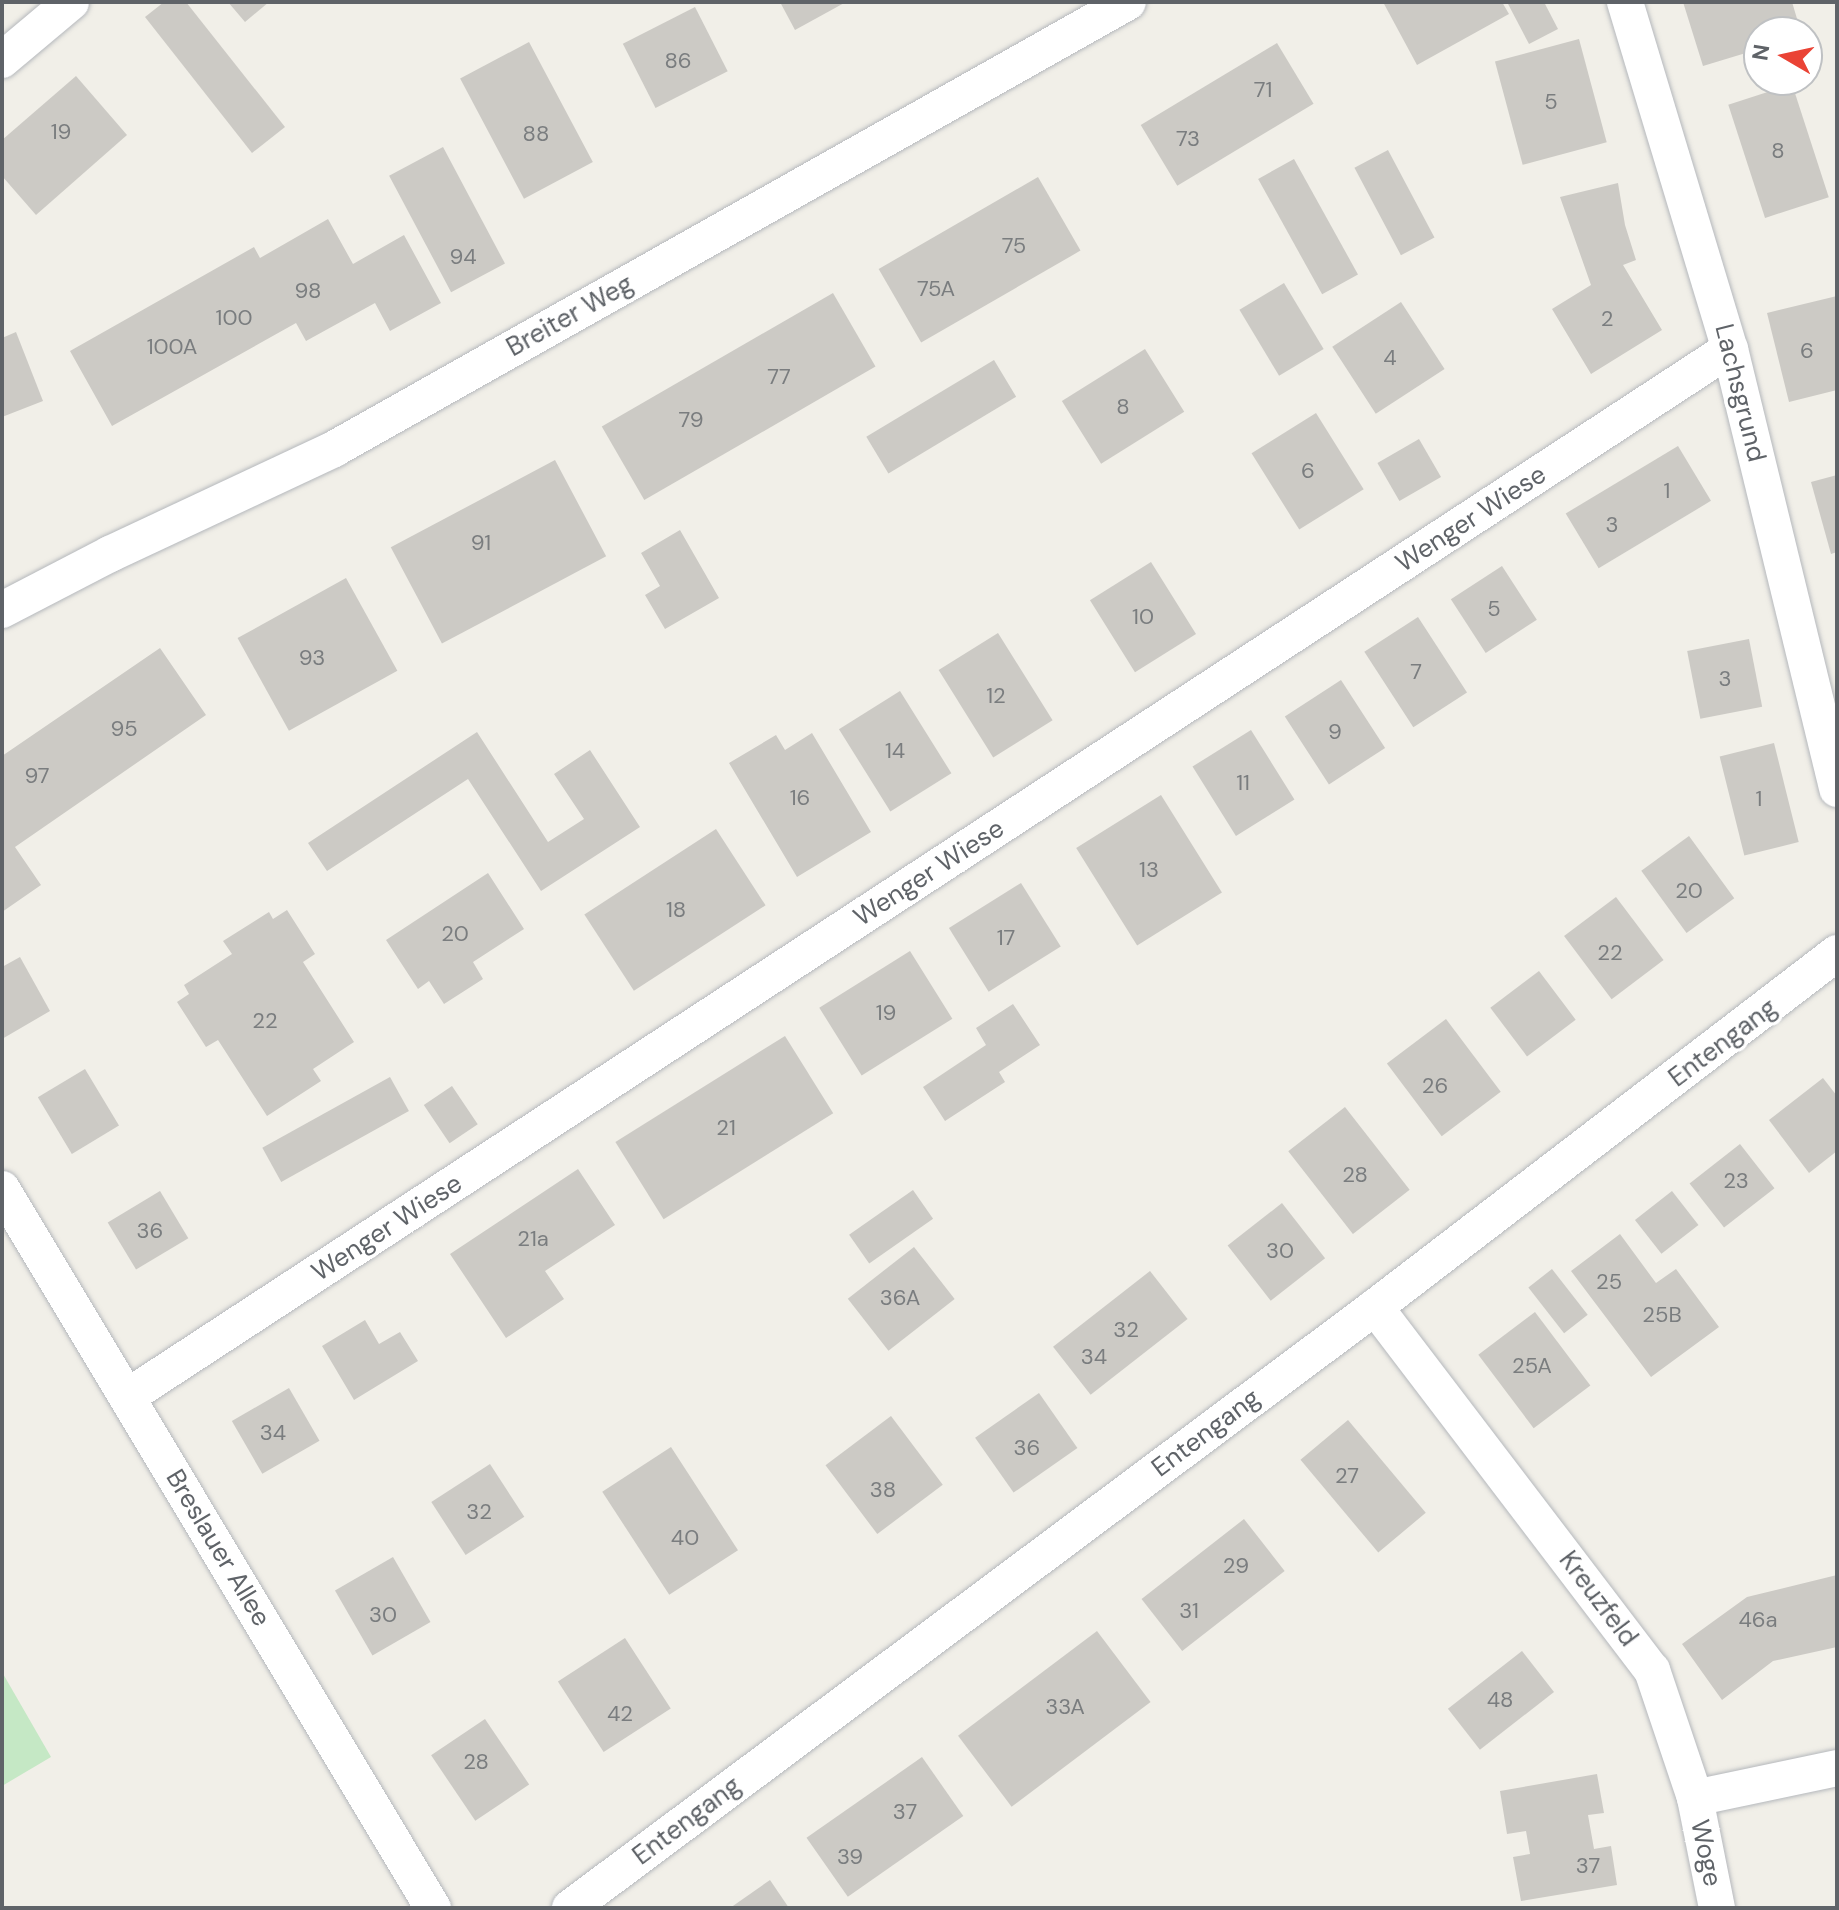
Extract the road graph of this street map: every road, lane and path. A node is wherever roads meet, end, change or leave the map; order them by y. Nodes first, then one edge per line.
1 (71, 2) edge
2 (1128, 2) edge
3 (1625, 2) edge
4 (2, 60) edge
5 (1730, 349) junction
6 (2, 610) edge
7 (1837, 789) edge
8 (1837, 953) edge
9 (2, 1189) edge
10 (1375, 1307) junction
11 (127, 1397) junction
12 (1837, 1768) edge
13 (1695, 1798) junction
14 (433, 1908) edge
15 (570, 1908) edge
16 (1717, 1908) edge

1 - 4 street
2 - 6 street, Breiter Weg
3 - 5 street, Lachsgrund
5 - 7 street, Lachsgrund
5 - 11 street, Wenger Wiese
8 - 10 street, Entengang
9 - 11 street, Breslauer Allee
10 - 13 street, Kreuzfeld
10 - 15 street, Entengang
11 - 14 street, Breslauer Allee
12 - 13 street
13 - 16 street, Woge

